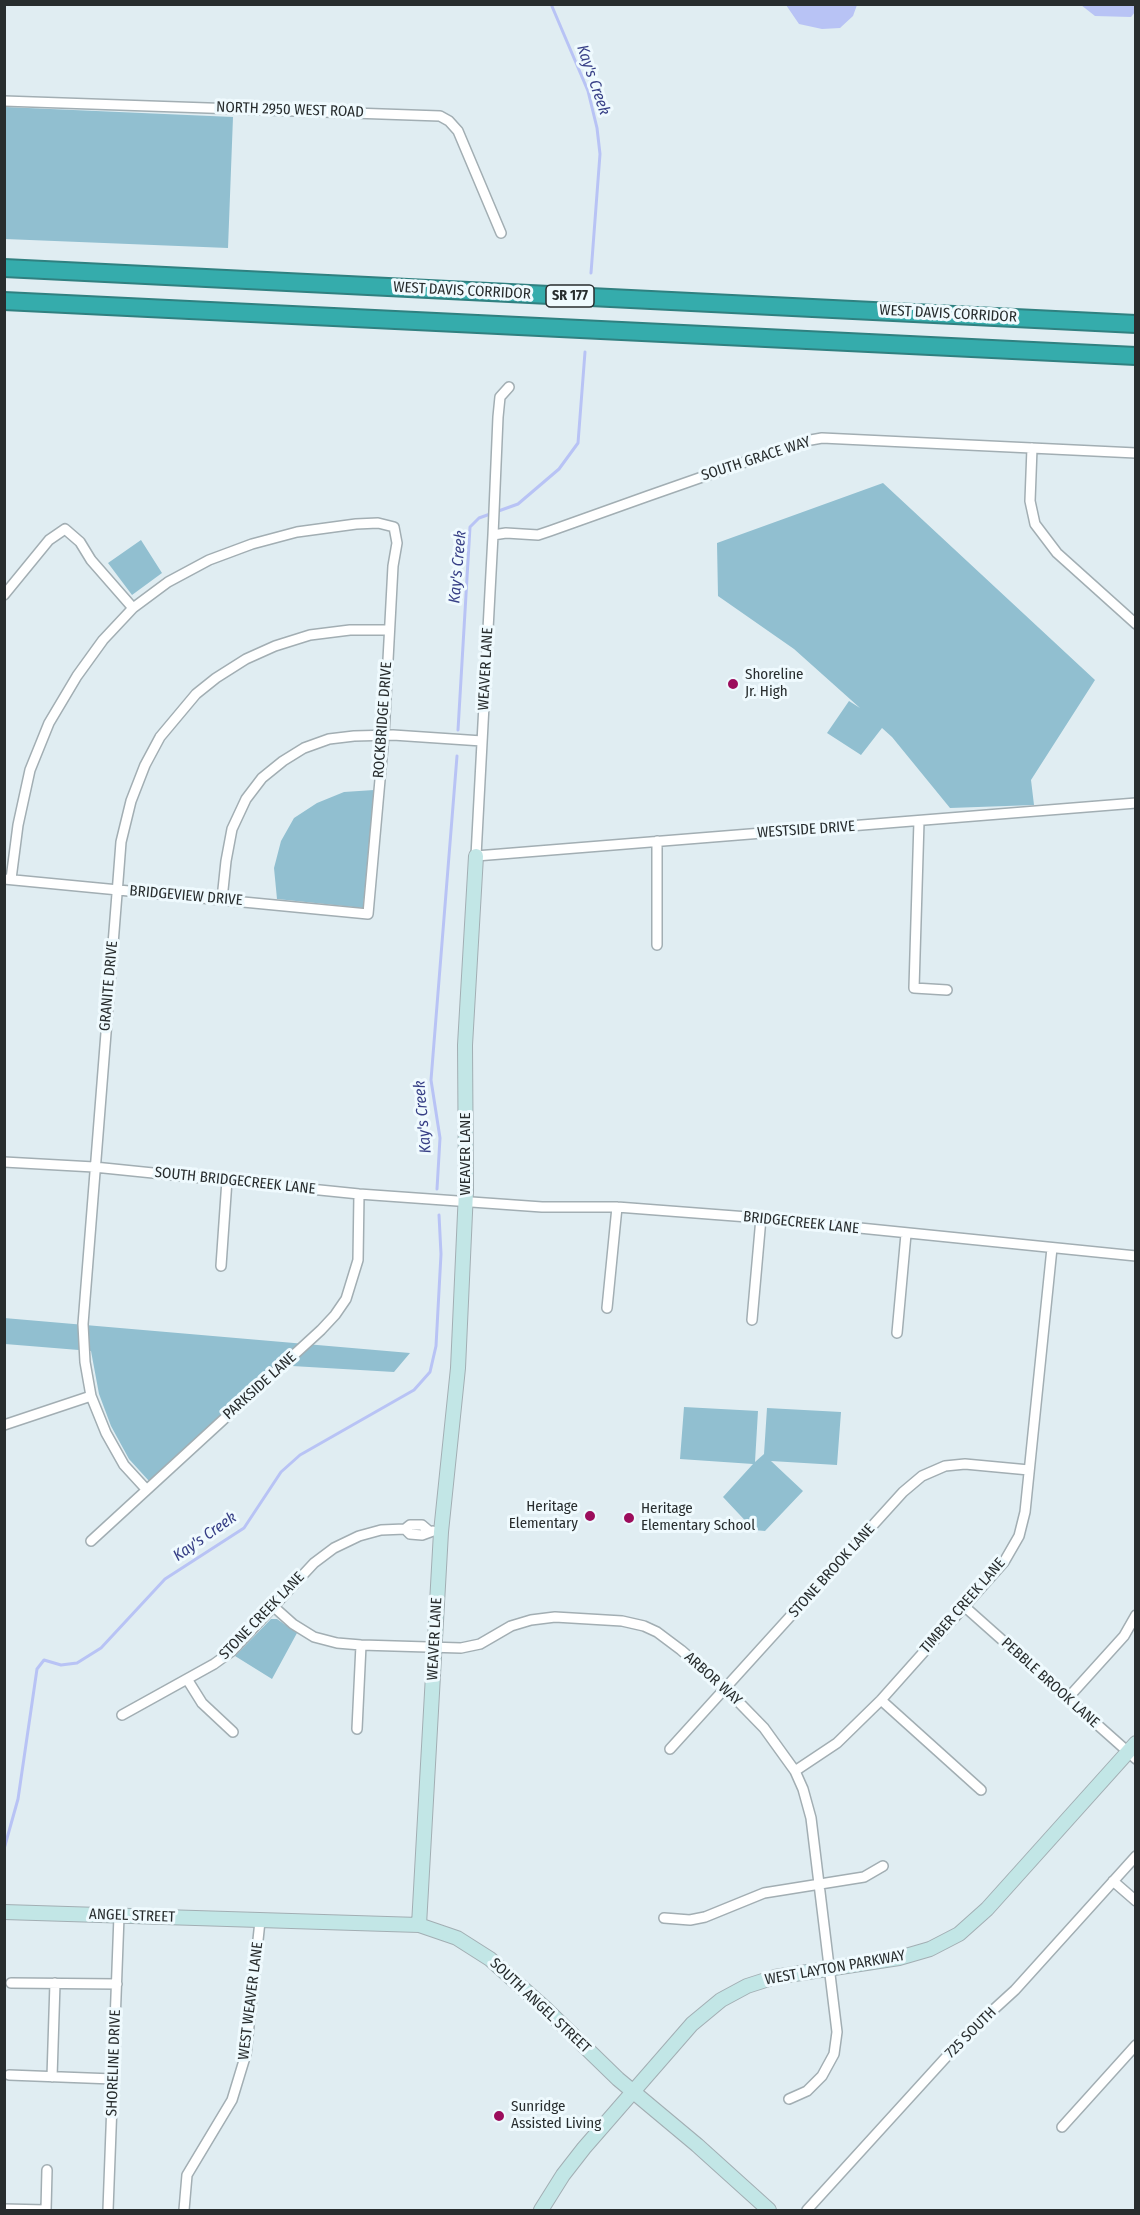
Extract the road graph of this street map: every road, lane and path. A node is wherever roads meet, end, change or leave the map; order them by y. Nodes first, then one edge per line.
1 (4, 100) edge
2 (501, 233) dead end
3 (4, 268) edge
4 (4, 301) edge
5 (1136, 324) edge
6 (1136, 356) edge
7 (509, 387) dead end
8 (1032, 448) junction
9 (1136, 453) edge
10 (494, 530) junction
11 (4, 595) edge
12 (133, 608) junction
13 (1136, 624) edge
14 (388, 630) junction
15 (384, 735) junction
16 (482, 741) junction
17 (1136, 803) edge
18 (919, 821) junction
19 (657, 841) junction
20 (476, 856) junction
21 (8, 879) edge
22 (117, 890) junction
23 (222, 899) junction
24 (368, 914) joint
25 (657, 945) dead end
26 (948, 990) dead end
27 (4, 1162) edge
28 (94, 1167) junction
29 (227, 1180) junction
30 (359, 1194) junction
31 (466, 1201) junction
32 (617, 1207) junction
33 (761, 1218) junction
34 (906, 1234) junction
35 (1052, 1248) junction
36 (1136, 1256) edge
37 (220, 1266) dead end
38 (607, 1308) dead end
39 (752, 1320) dead end
40 (897, 1333) dead end
41 (91, 1396) junction
42 (4, 1425) edge
43 (1029, 1470) junction
44 (146, 1490) junction
45 (435, 1531) junction
46 (91, 1541) dead end
47 (274, 1606) junction
48 (964, 1606) junction
49 (1136, 1616) edge
50 (361, 1645) junction
51 (434, 1647) junction
52 (187, 1679) junction
53 (725, 1688) junction
54 (1067, 1699) junction
55 (880, 1700) junction
56 (122, 1715) dead end
57 (357, 1729) dead end
58 (233, 1732) dead end
59 (670, 1749) dead end
60 (1133, 1751) edge
61 (795, 1771) junction
62 (981, 1790) dead end
63 (1136, 1856) edge
64 (883, 1866) dead end
65 (1113, 1881) junction
66 (819, 1884) junction
67 (1136, 1901) edge
68 (4, 1912) edge
69 (120, 1916) junction
70 (664, 1918) dead end
71 (260, 1921) junction
72 (419, 1925) junction
73 (831, 1969) junction
74 (11, 1983) dead end
75 (54, 1983) junction
76 (117, 1984) junction
77 (1136, 2044) edge
78 (9, 2075) dead end
79 (52, 2077) junction
80 (114, 2079) junction
81 (633, 2092) junction
82 (789, 2099) dead end
83 (1062, 2127) dead end
84 (47, 2170) dead end
85 (4, 2209) edge
86 (46, 2210) edge
87 (108, 2211) edge
88 (184, 2211) edge
89 (541, 2211) edge
90 (769, 2211) edge
91 (807, 2211) edge

1 - 2 street, NORTH 2950 WEST ROAD
3 - 5 highway, WEST DAVIS CORRIDOR / SR 177
4 - 6 highway, SR 177
7 - 10 street, WEAVER LANE
8 - 9 street, SOUTH GRACE WAY
8 - 10 street, SOUTH GRACE WAY
8 - 13 street
10 - 16 street, WEAVER LANE
11 - 12 street
12 - 14 street, ROCKBRIDGE DRIVE
12 - 21 street
14 - 15 street, ROCKBRIDGE DRIVE
14 - 22 street, GRANITE DRIVE
15 - 16 street
15 - 23 street
15 - 24 street, ROCKBRIDGE DRIVE
16 - 20 street, WEAVER LANE
17 - 18 street, WESTSIDE DRIVE
18 - 19 street, WESTSIDE DRIVE
18 - 26 street
19 - 20 street, WESTSIDE DRIVE
19 - 25 street
20 - 31 main road, WEAVER LANE
21 - 22 street, BRIDGEVIEW DRIVE
22 - 23 street, BRIDGEVIEW DRIVE
22 - 28 street, GRANITE DRIVE
23 - 24 street, BRIDGEVIEW DRIVE
27 - 28 street, SOUTH BRIDGECREEK LANE
28 - 29 street, SOUTH BRIDGECREEK LANE
28 - 41 street, GRANITE DRIVE
29 - 30 street, SOUTH BRIDGECREEK LANE
29 - 37 street
30 - 31 street, SOUTH BRIDGECREEK LANE
30 - 44 street, PARKSIDE LANE
31 - 32 street, BRIDGECREEK LANE
31 - 45 main road, WEAVER LANE
32 - 33 street, BRIDGECREEK LANE
32 - 38 street
33 - 34 street, BRIDGECREEK LANE
33 - 39 street
34 - 35 street, BRIDGECREEK LANE
34 - 40 street
35 - 36 street, BRIDGECREEK LANE
35 - 43 street, TIMBER CREEK LANE
41 - 42 street
41 - 44 street, GRANITE DRIVE
43 - 48 street, TIMBER CREEK LANE
43 - 53 street, STONE BROOK LANE
44 - 46 street, PARKSIDE LANE
45 - 47 street, STONE CREEK LANE
45 - 51 main road, WEAVER LANE
47 - 50 street, ARBOR WAY
47 - 52 street, STONE CREEK LANE
48 - 54 street, PEBBLE BROOK LANE
48 - 55 street, TIMBER CREEK LANE
49 - 54 street
50 - 51 street, ARBOR WAY
50 - 57 street
51 - 53 street, ARBOR WAY
51 - 72 main road, WEAVER LANE
52 - 56 street, STONE CREEK LANE
52 - 58 street
53 - 59 street, STONE BROOK LANE
53 - 61 street, ARBOR WAY
54 - 60 street, PEBBLE BROOK LANE
55 - 61 street, TIMBER CREEK LANE
55 - 62 street
60 - 73 main road, WEST LAYTON PARKWAY
61 - 66 street, ARBOR WAY
63 - 65 street, 725 SOUTH
64 - 66 street
65 - 67 street
65 - 91 street, 725 SOUTH
66 - 70 street
66 - 73 street, ARBOR WAY
68 - 69 main road, ANGEL STREET
69 - 71 main road, ANGEL STREET
69 - 76 street, SHORELINE DRIVE
71 - 72 main road, SOUTH ANGEL STREET
71 - 88 street, WEST WEAVER LANE
72 - 81 main road, SOUTH ANGEL STREET
73 - 81 main road, WEST LAYTON PARKWAY
73 - 82 street, ARBOR WAY
74 - 75 street
75 - 76 street
75 - 79 street
76 - 80 street, SHORELINE DRIVE
77 - 83 street
78 - 79 street
79 - 80 street
80 - 87 street, SHORELINE DRIVE
81 - 89 main road, WEST LAYTON PARKWAY
81 - 90 main road, SOUTH ANGEL STREET
84 - 86 street
85 - 86 street

